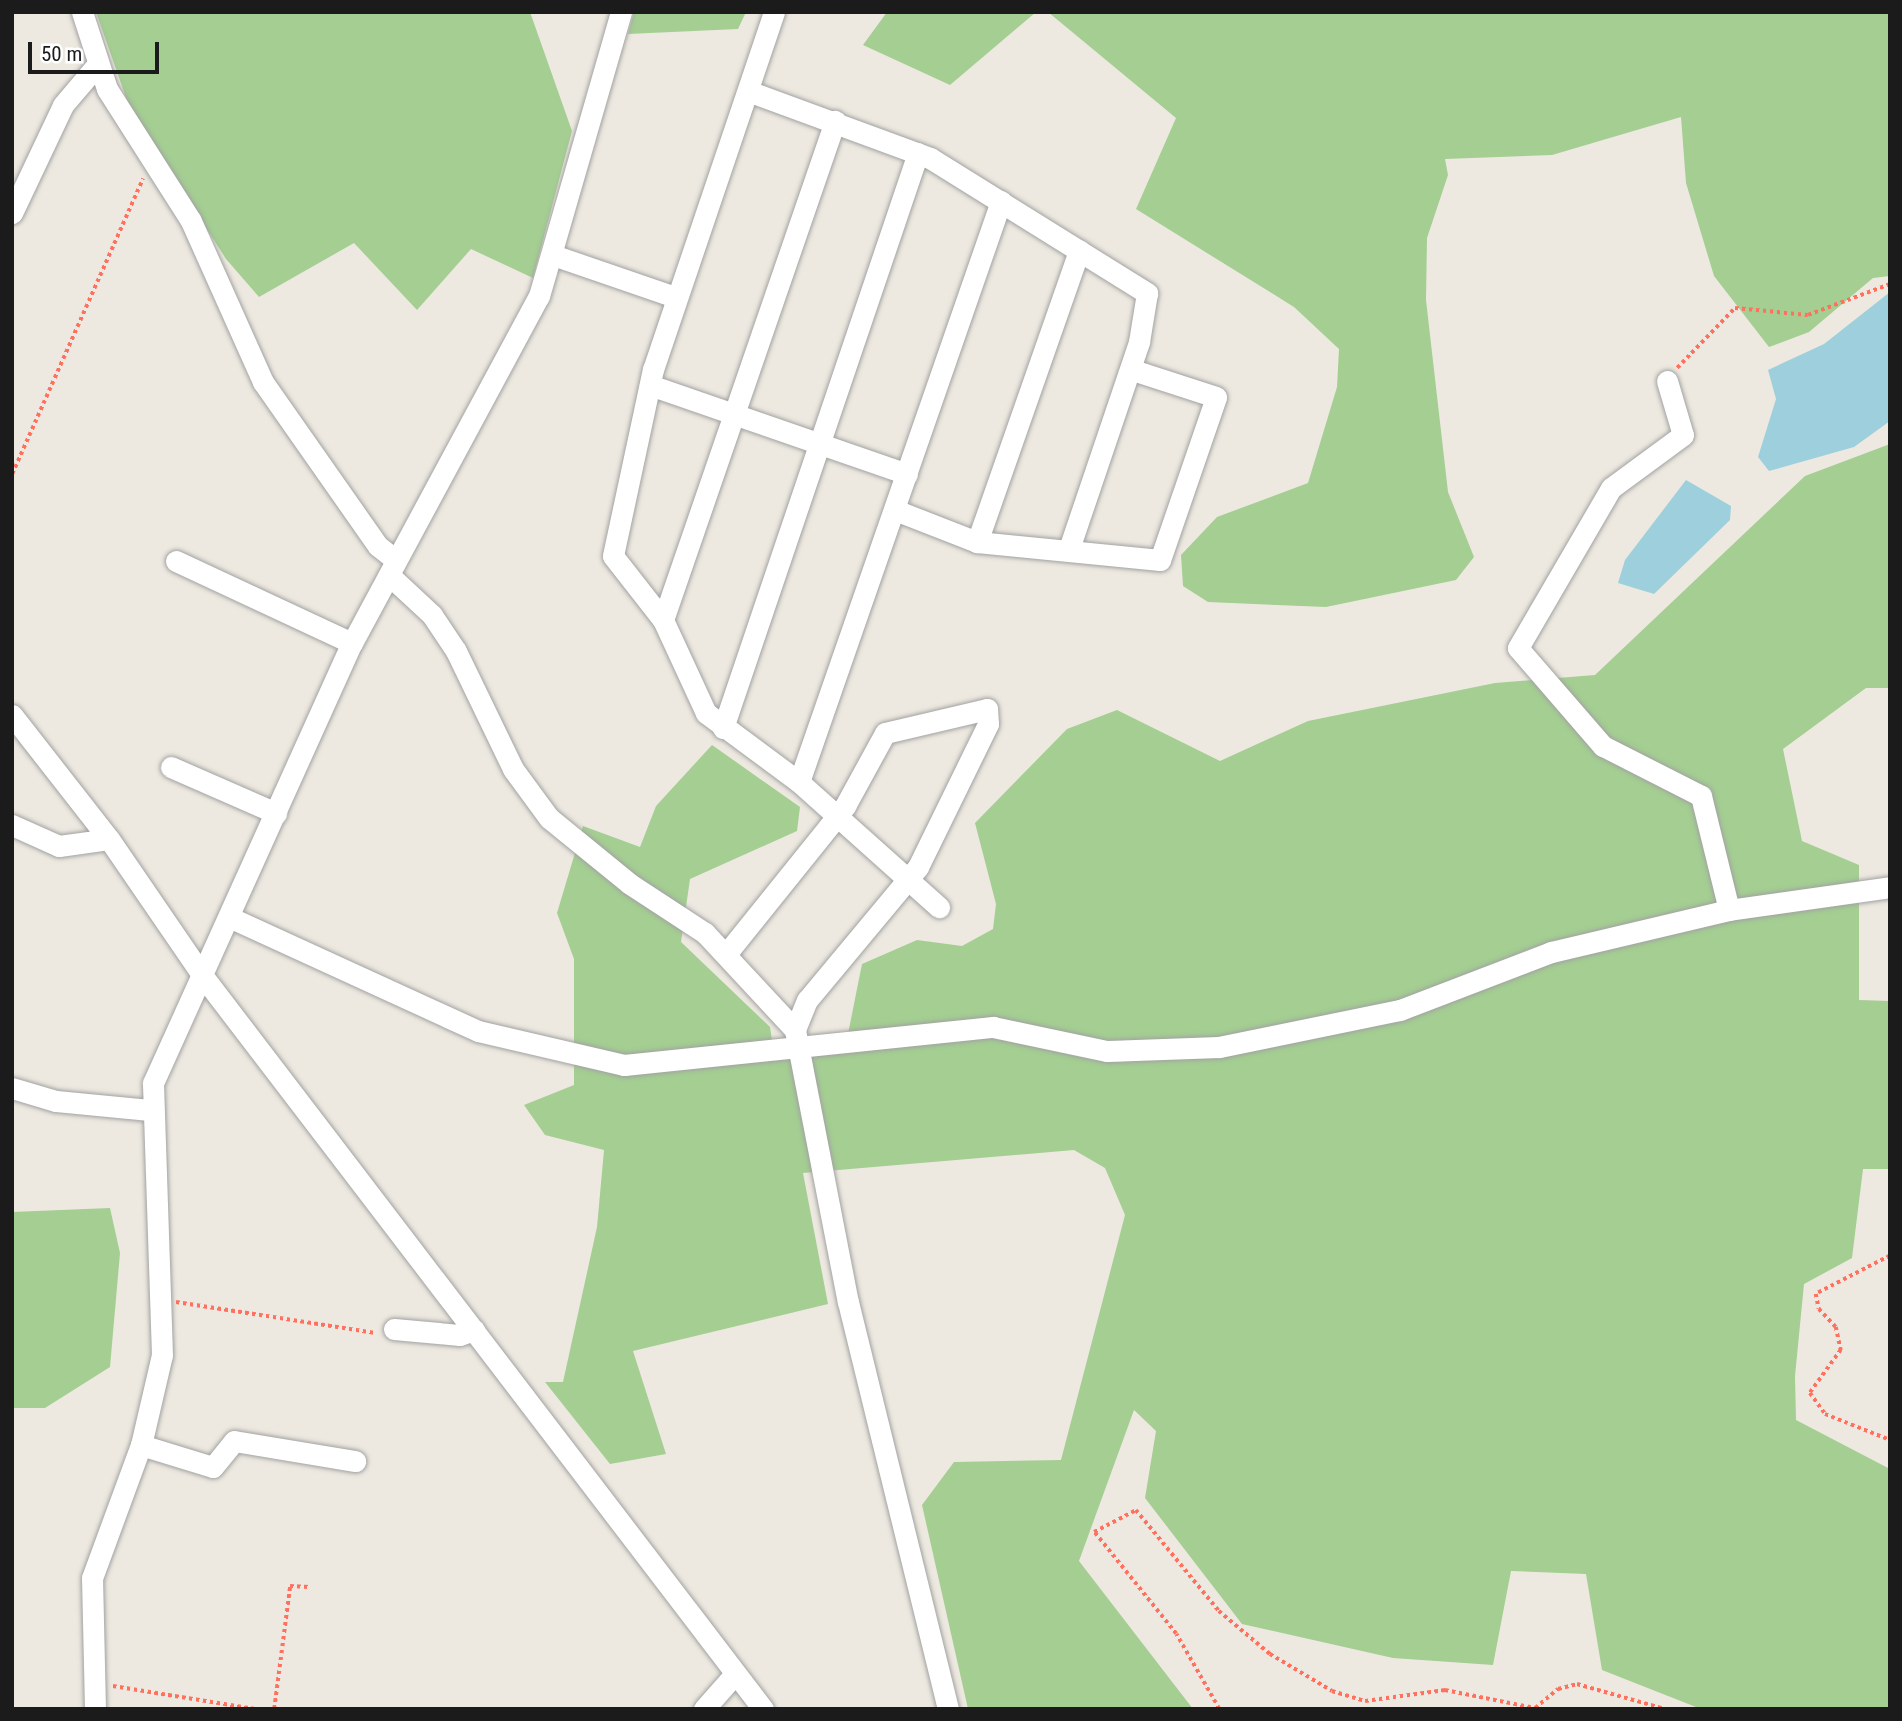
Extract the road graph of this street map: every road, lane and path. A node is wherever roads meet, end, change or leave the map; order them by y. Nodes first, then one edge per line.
1 (82, 12) edge
2 (621, 12) edge
3 (774, 12) edge
4 (97, 65) junction
5 (748, 91) junction
6 (835, 121) junction
7 (918, 153) junction
8 (152, 159) junction
9 (1001, 201) junction
10 (12, 213) edge
11 (1079, 250) junction
12 (553, 255) junction
13 (1890, 284) edge
14 (676, 297) junction
15 (1130, 369) junction
16 (1667, 381) joint
17 (650, 385) junction
18 (733, 415) junction
19 (819, 444) junction
20 (12, 474) edge
21 (907, 474) junction
22 (895, 510) junction
23 (977, 542) junction
24 (1069, 549) junction
25 (176, 561) dead end
26 (393, 567) junction
27 (663, 620) junction
28 (352, 643) junction
29 (12, 715) edge
30 (723, 729) junction
31 (171, 767) dead end
32 (799, 782) junction
33 (276, 813) junction
34 (837, 815) junction
35 (12, 825) edge
36 (109, 839) junction
37 (906, 880) junction
38 (1890, 887) edge
39 (939, 907) dead end
40 (1730, 910) junction
41 (229, 917) junction
42 (727, 953) junction
43 (202, 975) junction
44 (796, 1037) junction
45 (12, 1088) edge
46 (150, 1110) junction
47 (1890, 1256) edge
48 (164, 1300) junction
49 (394, 1329) joint
50 (474, 1330) junction
51 (1890, 1440) edge
52 (141, 1445) junction
53 (355, 1461) dead end
54 (309, 1587) dead end
55 (735, 1674) junction
56 (94, 1683) junction
57 (1365, 1701) junction
58 (95, 1709) edge
59 (254, 1709) edge
60 (274, 1709) edge
61 (704, 1709) edge
62 (762, 1709) edge
63 (948, 1709) edge
64 (1219, 1709) edge
65 (1363, 1709) edge
66 (1665, 1709) edge

1 - 4 street
2 - 12 street
3 - 5 street
4 - 8 street
4 - 10 street
5 - 6 street
5 - 14 street
6 - 7 street
6 - 18 street
7 - 9 street
7 - 19 street
8 - 20 path
8 - 26 street
9 - 11 street
9 - 21 street
11 - 15 street
11 - 23 street
12 - 14 street
12 - 26 street
13 - 16 path
14 - 17 street
15 - 24 street
15 - 24 street
16 - 40 street
17 - 18 street
17 - 27 street
18 - 19 street
18 - 27 street
19 - 21 street
19 - 30 street
21 - 22 street
22 - 23 street
22 - 32 street
23 - 24 street
25 - 28 street
26 - 28 street
26 - 42 street
27 - 30 street
28 - 33 street
29 - 36 street
30 - 32 street
31 - 33 street
32 - 34 street
33 - 41 street
34 - 37 street
34 - 37 street
34 - 42 street
35 - 36 street
36 - 43 street
37 - 39 street
37 - 44 street
38 - 40 street
40 - 44 street
41 - 43 street
41 - 44 street
42 - 44 street
43 - 46 street
43 - 50 street
44 - 63 street
45 - 46 street
46 - 48 street
47 - 51 path
48 - 49 path
48 - 52 street
49 - 50 street
50 - 55 street
52 - 53 street
52 - 56 street
54 - 60 path
55 - 61 street
55 - 62 street
56 - 58 street
56 - 59 path
57 - 64 path
57 - 65 path
57 - 66 path

